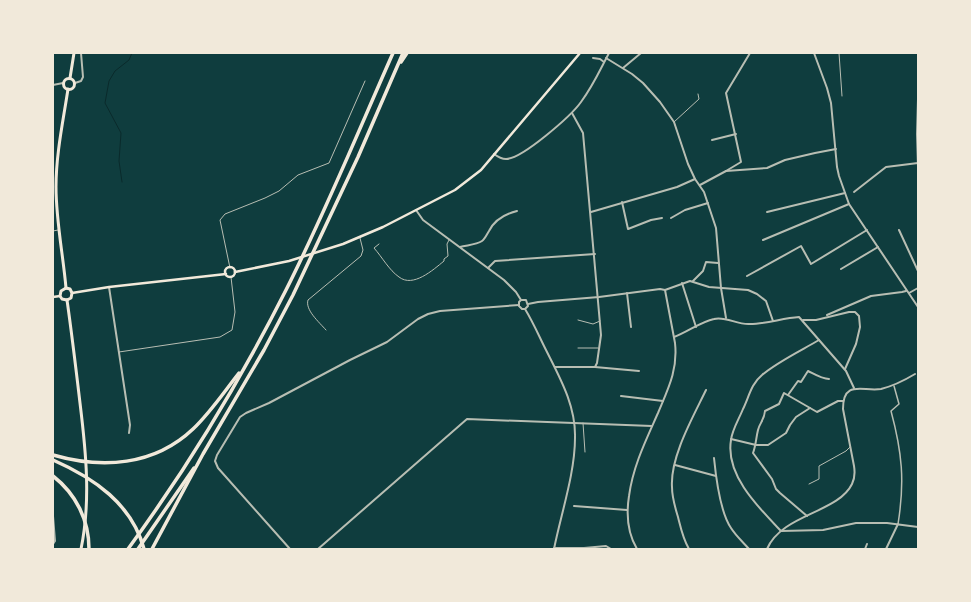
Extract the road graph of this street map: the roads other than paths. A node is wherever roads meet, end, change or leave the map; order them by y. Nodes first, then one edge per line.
1 (74, 53) edge
2 (81, 53) edge
3 (393, 53) edge
4 (403, 53) edge
5 (407, 53) edge
6 (580, 53) edge
7 (609, 53) edge
8 (642, 53) edge
9 (750, 53) edge
10 (814, 53) edge
11 (839, 53) edge
12 (592, 58) dead end
13 (606, 58) junction
14 (604, 62) junction
15 (623, 68) junction
16 (394, 75) junction
17 (70, 78) junction
18 (366, 81) dead end
19 (63, 83) junction
20 (75, 83) junction
21 (53, 85) edge
22 (68, 89) junction
23 (698, 94) dead end
24 (842, 96) dead end
25 (918, 99) edge
26 (572, 112) junction
27 (674, 122) junction
28 (736, 134) junction
29 (712, 140) dead end
30 (836, 149) junction
31 (494, 154) junction
32 (918, 163) edge
33 (918, 167) edge
34 (726, 171) junction
35 (695, 180) junction
36 (700, 185) junction
37 (854, 192) dead end
38 (845, 193) junction
39 (622, 202) junction
40 (708, 203) junction
41 (849, 204) junction
42 (416, 210) junction
43 (517, 211) dead end
44 (591, 212) junction
45 (767, 212) dead end
46 (662, 218) dead end
47 (670, 218) dead end
48 (59, 230) junction
49 (866, 230) junction
50 (899, 230) dead end
51 (53, 231) edge
52 (360, 237) junction
53 (449, 239) junction
54 (763, 240) dead end
55 (379, 244) dead end
56 (460, 247) junction
57 (879, 247) junction
58 (595, 254) junction
59 (718, 263) junction
60 (230, 268) junction
61 (488, 268) junction
62 (841, 269) dead end
63 (918, 271) edge
64 (235, 272) junction
65 (226, 274) junction
66 (747, 276) dead end
67 (231, 277) junction
68 (693, 281) junction
69 (682, 283) junction
70 (109, 287) junction
71 (66, 288) junction
72 (721, 288) junction
73 (918, 288) edge
74 (665, 290) junction
75 (906, 291) junction
76 (72, 293) junction
77 (628, 293) junction
78 (909, 293) junction
79 (60, 296) junction
80 (53, 297) edge
81 (598, 297) junction
82 (67, 300) junction
83 (522, 300) junction
84 (528, 304) junction
85 (519, 305) junction
86 (918, 307) edge
87 (525, 309) junction
88 (827, 314) dead end
89 (726, 318) junction
90 (578, 320) dead end
91 (600, 320) junction
92 (803, 320) junction
93 (773, 321) junction
94 (631, 327) dead end
95 (696, 327) junction
96 (326, 330) dead end
97 (674, 337) junction
98 (819, 340) junction
99 (578, 348) dead end
100 (599, 348) junction
101 (119, 352) junction
102 (247, 362) junction
103 (554, 367) junction
104 (595, 367) junction
105 (845, 370) junction
106 (639, 371) dead end
107 (917, 374) edge
108 (829, 379) dead end
109 (893, 385) junction
110 (854, 388) junction
111 (706, 390) dead end
112 (788, 395) junction
113 (621, 396) dead end
114 (663, 401) junction
115 (843, 401) junction
116 (810, 408) junction
117 (575, 422) junction
118 (583, 422) junction
119 (652, 426) junction
120 (129, 433) dead end
121 (731, 439) junction
122 (756, 445) junction
123 (851, 447) junction
124 (585, 452) dead end
125 (203, 454) junction
126 (53, 455) edge
127 (714, 458) dead end
128 (53, 460) edge
129 (675, 465) junction
130 (53, 476) edge
131 (716, 476) junction
132 (809, 484) dead end
133 (574, 506) dead end
134 (627, 510) junction
135 (53, 516) edge
136 (807, 516) junction
137 (898, 524) junction
138 (918, 527) edge
139 (781, 531) junction
140 (53, 544) edge
141 (867, 544) dead end
142 (90, 548) edge
143 (554, 548) edge
144 (81, 549) edge
145 (128, 549) edge
146 (138, 549) edge
147 (144, 549) edge
148 (152, 549) edge
149 (290, 549) edge
150 (318, 549) edge
151 (611, 549) edge
152 (637, 549) edge
153 (689, 549) edge
154 (750, 549) edge
155 (767, 549) edge
156 (865, 549) edge
157 (886, 549) edge

1 - 17 main road
2 - 20 street
3 - 102 highway
4 - 16 highway
5 - 16 highway
6 - 31 main road
7 - 13 street
8 - 15 street
9 - 28 street
10 - 30 street
11 - 24 lane
12 - 14 street
13 - 14 street
13 - 15 street
14 - 26 street
15 - 27 street
16 - 125 highway
17 - 19 main road
17 - 20 main road
18 - 60 lane
19 - 21 street
19 - 22 main road
20 - 22 main road
22 - 48 main road
23 - 27 lane
25 - 32 street
26 - 31 street
26 - 44 street
27 - 35 street
28 - 29 street
28 - 34 street
30 - 34 street
30 - 38 street
31 - 42 main road
32 - 33 street
32 - 37 street
34 - 36 street
35 - 36 street
35 - 39 street
36 - 40 street
38 - 41 street
38 - 45 street
39 - 44 street
39 - 46 street
40 - 47 street
40 - 59 street
41 - 49 street
41 - 54 street
42 - 52 main road
42 - 53 street
43 - 56 street
44 - 58 street
48 - 51 lane
48 - 71 main road
49 - 57 street
49 - 66 street
50 - 63 street
52 - 64 main road
52 - 96 lane
53 - 55 lane
53 - 56 street
56 - 61 street
57 - 62 street
57 - 75 street
58 - 61 street
58 - 81 street
59 - 68 street
59 - 72 street
60 - 64 main road
60 - 65 main road
61 - 83 street
64 - 67 main road
65 - 67 main road
65 - 70 main road
67 - 101 lane
68 - 69 street
68 - 72 street
69 - 74 street
69 - 95 street
70 - 76 main road
70 - 101 street
71 - 76 main road
71 - 79 main road
72 - 89 street
72 - 93 street
73 - 78 street
74 - 77 street
74 - 97 street
75 - 78 street
75 - 88 street
76 - 82 main road
77 - 81 street
77 - 94 street
78 - 86 street
79 - 80 main road
79 - 82 main road
81 - 84 street
81 - 91 street
82 - 144 main road
83 - 84 street
83 - 85 street
84 - 87 street
85 - 87 street
85 - 149 street
87 - 103 street
89 - 93 street
89 - 95 street
90 - 91 lane
91 - 100 street
92 - 93 street
92 - 98 street
92 - 105 street
95 - 97 street
97 - 114 street
98 - 105 street
98 - 121 street
99 - 100 lane
100 - 104 street
101 - 120 street
102 - 126 highway
102 - 145 highway
103 - 104 street
103 - 117 street
104 - 106 street
105 - 110 street
107 - 109 street
108 - 112 street
109 - 110 street
109 - 137 street
110 - 115 street
111 - 129 street
112 - 116 street
112 - 122 street
113 - 114 street
114 - 119 street
115 - 116 street
115 - 123 street
116 - 122 street
117 - 118 street
117 - 143 street
117 - 150 street
118 - 119 street
118 - 124 lane
119 - 134 street
121 - 122 street
121 - 139 street
122 - 136 street
123 - 132 lane
123 - 136 street
125 - 146 highway
125 - 148 highway
127 - 131 street
128 - 147 highway
129 - 131 street
129 - 153 street
130 - 142 highway
131 - 154 street
133 - 134 street
134 - 152 street
135 - 140 street
136 - 139 street
137 - 138 street
137 - 139 street
137 - 157 street
139 - 155 street
141 - 156 street
143 - 151 street

